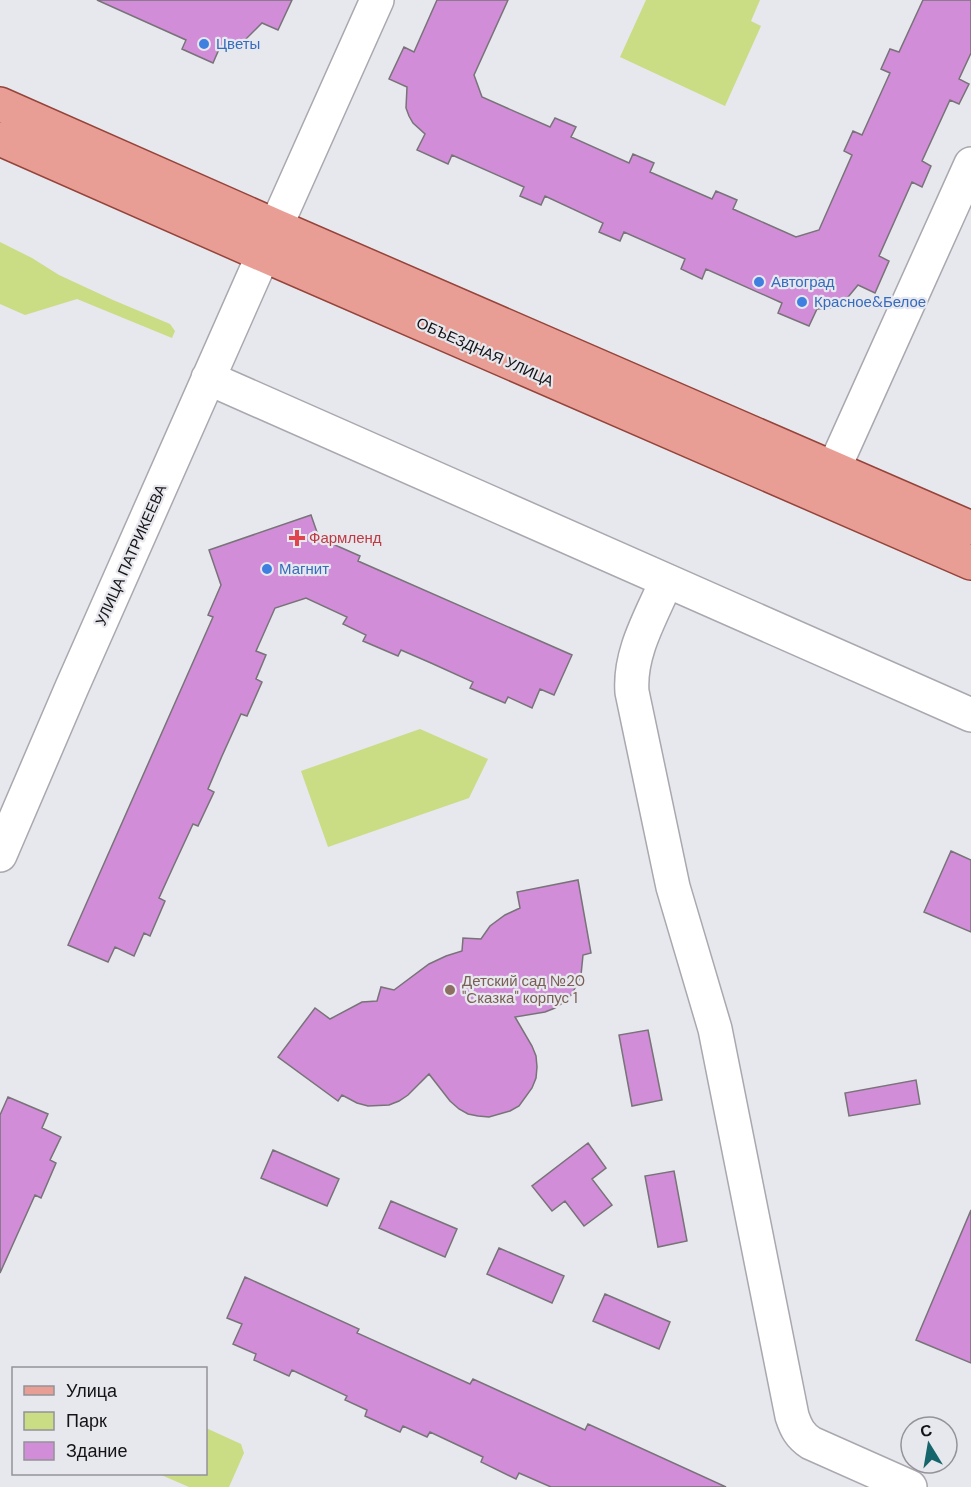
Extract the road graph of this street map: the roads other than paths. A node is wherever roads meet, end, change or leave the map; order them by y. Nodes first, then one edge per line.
1 (377, 0) edge
2 (0, 104) edge
3 (0, 139) edge
4 (971, 164) edge
5 (269, 241) junction
6 (208, 378) junction
7 (834, 468) junction
8 (821, 497) junction
9 (971, 528) edge
10 (971, 564) edge
11 (666, 582) junction
12 (971, 715) edge
13 (0, 855) edge
14 (910, 1487) edge

1 - 5 street, УЛИЦА ПАТРИКЕЕВА
2 - 5 main road, ОБЪЕЗДНАЯ УЛИЦА
3 - 5 main road, ОБЪЕЗДНАЯ УЛИЦА
4 - 7 street
5 - 6 street, УЛИЦА ПАТРИКЕЕВА
5 - 7 main road, ОБЪЕЗДНАЯ УЛИЦА
5 - 8 main road, ОБЪЕЗДНАЯ УЛИЦА
6 - 11 street
6 - 13 street, УЛИЦА ПАТРИКЕЕВА
7 - 8 main road
7 - 9 main road, ОБЪЕЗДНАЯ УЛИЦА
8 - 10 main road, ОБЪЕЗДНАЯ УЛИЦА
11 - 12 street
11 - 14 street

